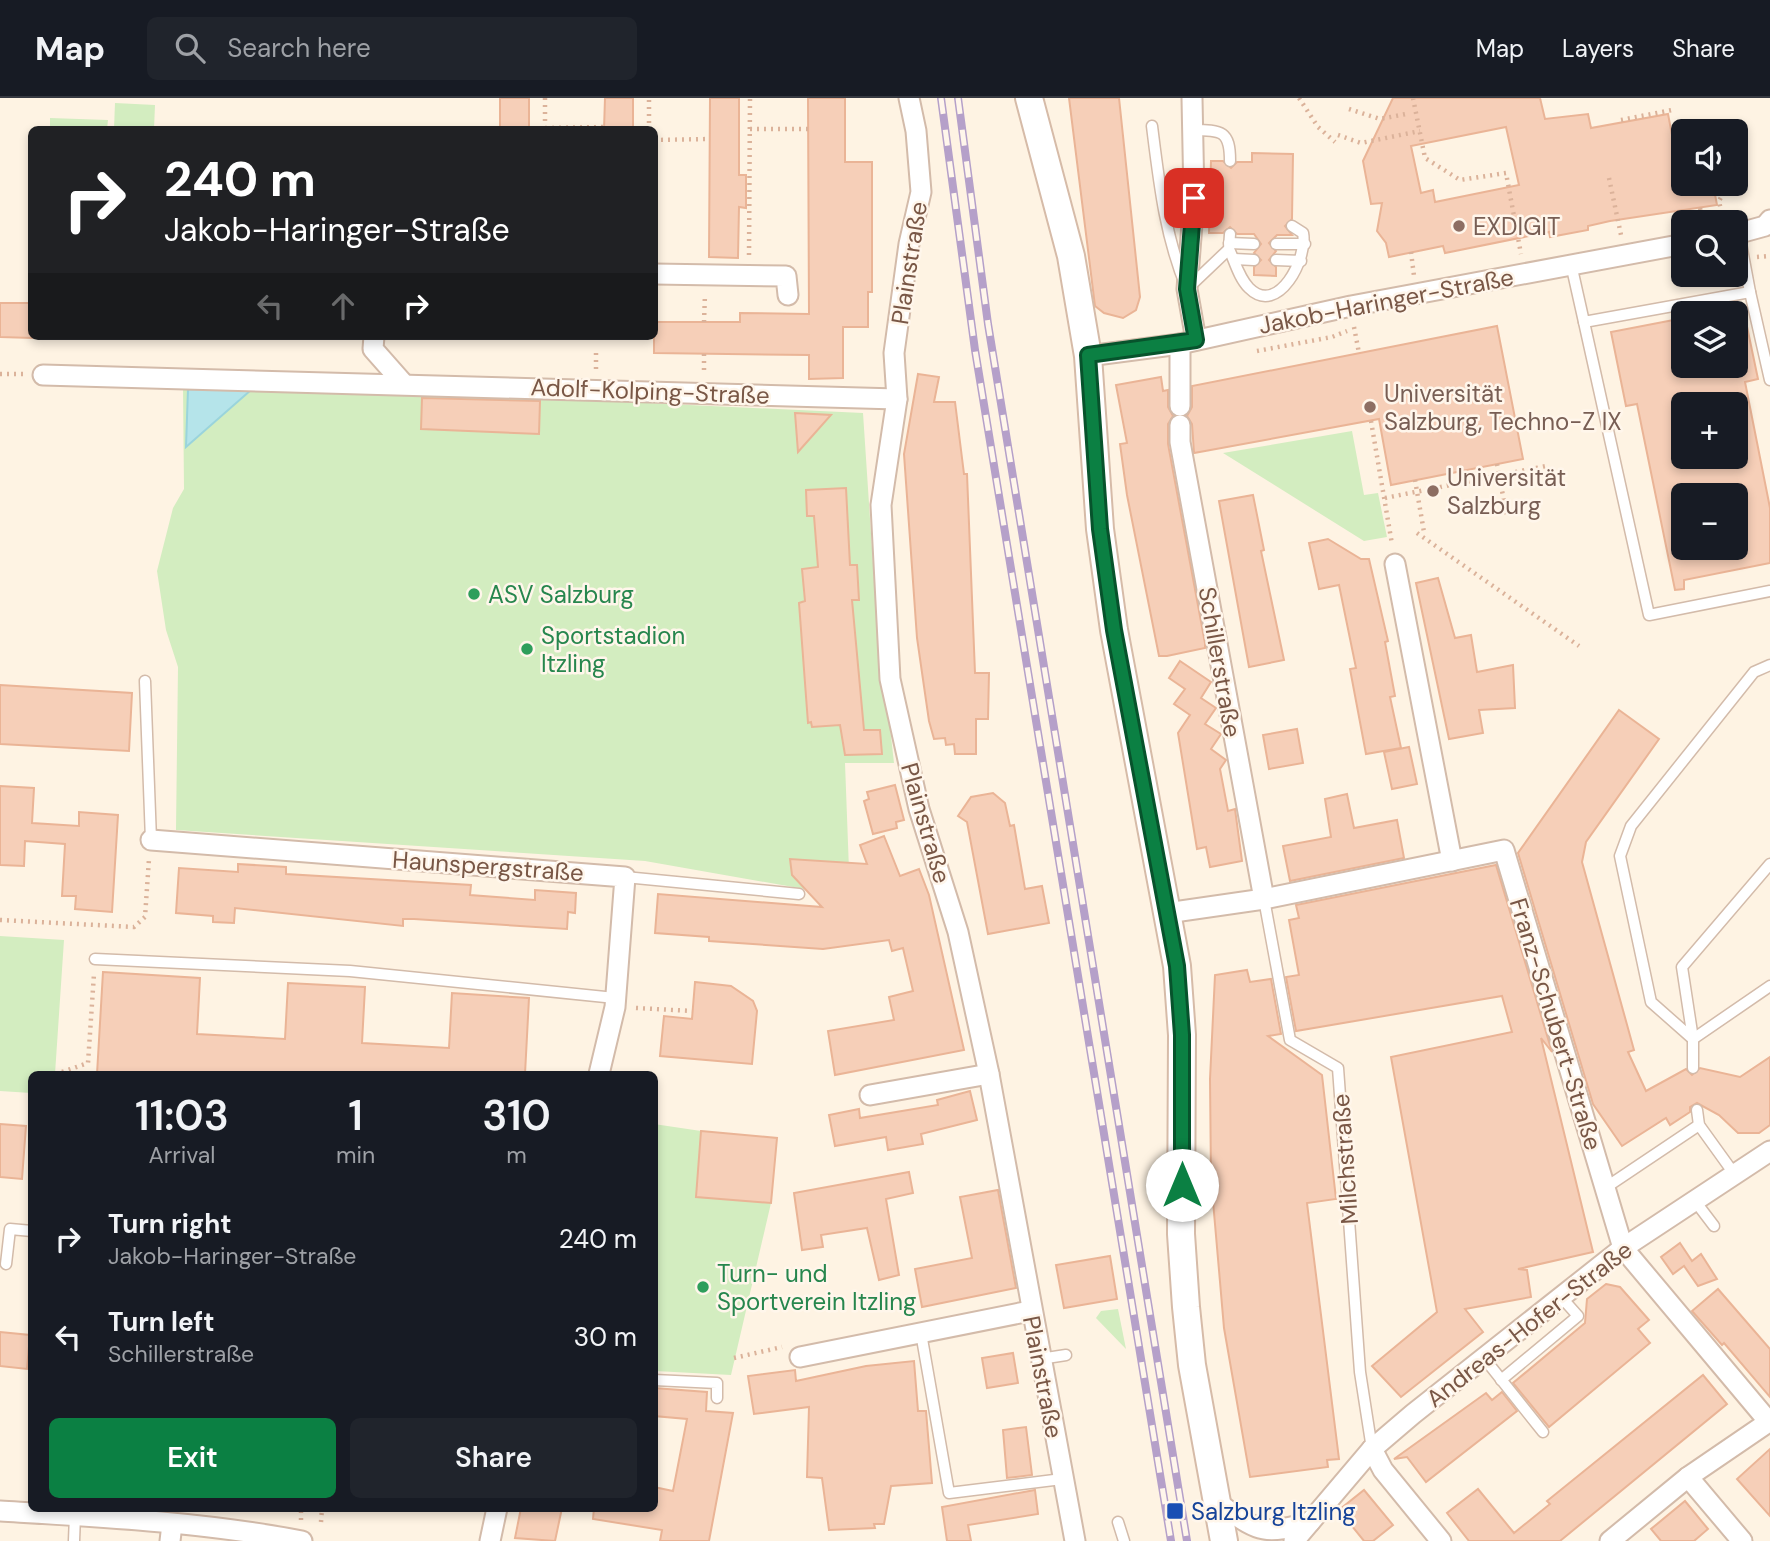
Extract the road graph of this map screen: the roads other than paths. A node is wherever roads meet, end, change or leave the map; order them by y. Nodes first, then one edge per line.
1 (909, 98) edge
2 (1029, 98) edge
3 (1192, 98) edge
4 (1152, 126) dead end
5 (1193, 130) junction
6 (1230, 161) dead end
7 (1768, 224) edge
8 (1292, 226) dead end
9 (1748, 227) edge
10 (1254, 244) dead end
11 (1276, 244) dead end
12 (1305, 244) junction
13 (1231, 246) junction
14 (1671, 247) edge
15 (1254, 260) dead end
16 (1276, 260) dead end
17 (1301, 261) junction
18 (1571, 264) junction
19 (658, 274) edge
20 (1748, 285) edge
21 (1187, 289) junction
22 (1750, 292) junction
23 (788, 295) dead end
24 (1584, 323) junction
25 (374, 340) edge
26 (1188, 342) junction
27 (1088, 355) junction
28 (43, 375) dead end
29 (1770, 380) edge
30 (403, 383) junction
31 (897, 399) junction
32 (1395, 564) road end
33 (1770, 591) edge
34 (1770, 664) edge
35 (145, 681) dead end
36 (151, 840) joint
37 (1452, 861) junction
38 (1770, 864) edge
39 (625, 877) junction
40 (799, 894) dead end
41 (1264, 899) junction
42 (1167, 913) junction
43 (95, 959) road end
44 (1770, 986) edge
45 (622, 1003) junction
46 (1693, 1039) junction
47 (1693, 1068) dead end
48 (600, 1071) edge
49 (989, 1074) junction
50 (870, 1095) dead end
51 (1697, 1110) dead end
52 (1699, 1125) junction
53 (1770, 1152) edge
54 (1735, 1175) junction
55 (1605, 1188) junction
56 (1695, 1201) junction
57 (1714, 1226) dead end
58 (28, 1231) edge
59 (1623, 1248) junction
60 (6, 1264) dead end
61 (1562, 1298) junction
62 (1030, 1311) junction
63 (921, 1334) junction
64 (1066, 1355) dead end
65 (800, 1357) road end
66 (1484, 1357) junction
67 (1040, 1359) junction
68 (658, 1380) edge
69 (1501, 1380) junction
70 (717, 1398) dead end
71 (1770, 1421) edge
72 (1543, 1432) dead end
73 (1372, 1449) junction
74 (1688, 1477) junction
75 (1062, 1479) junction
76 (1216, 1502) junction
77 (0, 1511) edge
78 (496, 1512) edge
79 (75, 1516) junction
80 (1118, 1522) dead end
81 (1310, 1522) junction
82 (171, 1532) edge
83 (74, 1541) edge
84 (302, 1541) edge
85 (490, 1541) edge
86 (1075, 1541) edge
87 (1124, 1541) edge
88 (1224, 1541) edge
89 (1294, 1541) edge
90 (1441, 1541) edge
91 (1609, 1541) edge
92 (1742, 1541) edge

1 - 31 street, Plainstraße
2 - 27 main road
3 - 5 street, Schillerstraße
4 - 21 lane
5 - 6 lane
5 - 21 street, Schillerstraße
7 - 9 street
8 - 12 lane
10 - 13 lane
11 - 12 lane
12 - 17 lane
13 - 15 lane
13 - 17 lane
13 - 21 lane
14 - 18 street, Jakob-Haringer-Straße
16 - 17 lane
18 - 24 lane
18 - 26 street, Jakob-Haringer-Straße
19 - 23 street
20 - 22 lane
21 - 26 street, Schillerstraße
22 - 24 lane
22 - 29 lane
24 - 33 lane
25 - 30 street
26 - 27 street, Jakob-Haringer-Straße
26 - 41 street, Schillerstraße
27 - 42 main road
28 - 30 street, Adolf-Kolping-Straße
30 - 31 street, Adolf-Kolping-Straße
31 - 49 street, Plainstraße
32 - 37 street
34 - 46 lane
35 - 36 lane
36 - 39 street, Haunspergstraße
37 - 41 street, Franz-Schubert-Straße
37 - 55 street, Franz-Schubert-Straße
38 - 46 lane
39 - 40 lane
39 - 45 street
41 - 42 street, Franz-Schubert-Straße
41 - 73 lane, Milchstraße
42 - 76 main road
43 - 45 lane
44 - 46 lane
45 - 48 street
46 - 47 lane
49 - 50 street
49 - 62 street, Plainstraße
51 - 52 lane
52 - 54 lane
52 - 55 lane
53 - 54 street, Andreas-Hofer-Straße
54 - 56 street, Andreas-Hofer-Straße
55 - 59 street, Franz-Schubert-Straße
56 - 57 lane
56 - 59 street, Andreas-Hofer-Straße
58 - 60 lane
59 - 61 street, Andreas-Hofer-Straße
59 - 71 street
61 - 66 street, Andreas-Hofer-Straße
61 - 69 lane
62 - 63 street
62 - 67 street, Plainstraße
63 - 65 street
63 - 75 lane
64 - 67 lane
66 - 69 lane
66 - 73 street, Andreas-Hofer-Straße
67 - 75 street, Plainstraße
68 - 70 lane
69 - 72 lane
71 - 74 street
73 - 81 street, Andreas-Hofer-Straße
73 - 90 street
74 - 91 street
74 - 92 street
75 - 86 street, Plainstraße
76 - 81 street
76 - 88 main road
77 - 79 street
78 - 85 street
79 - 82 street
79 - 83 lane
80 - 87 lane
81 - 89 street, Andreas-Hofer-Straße
82 - 84 street

